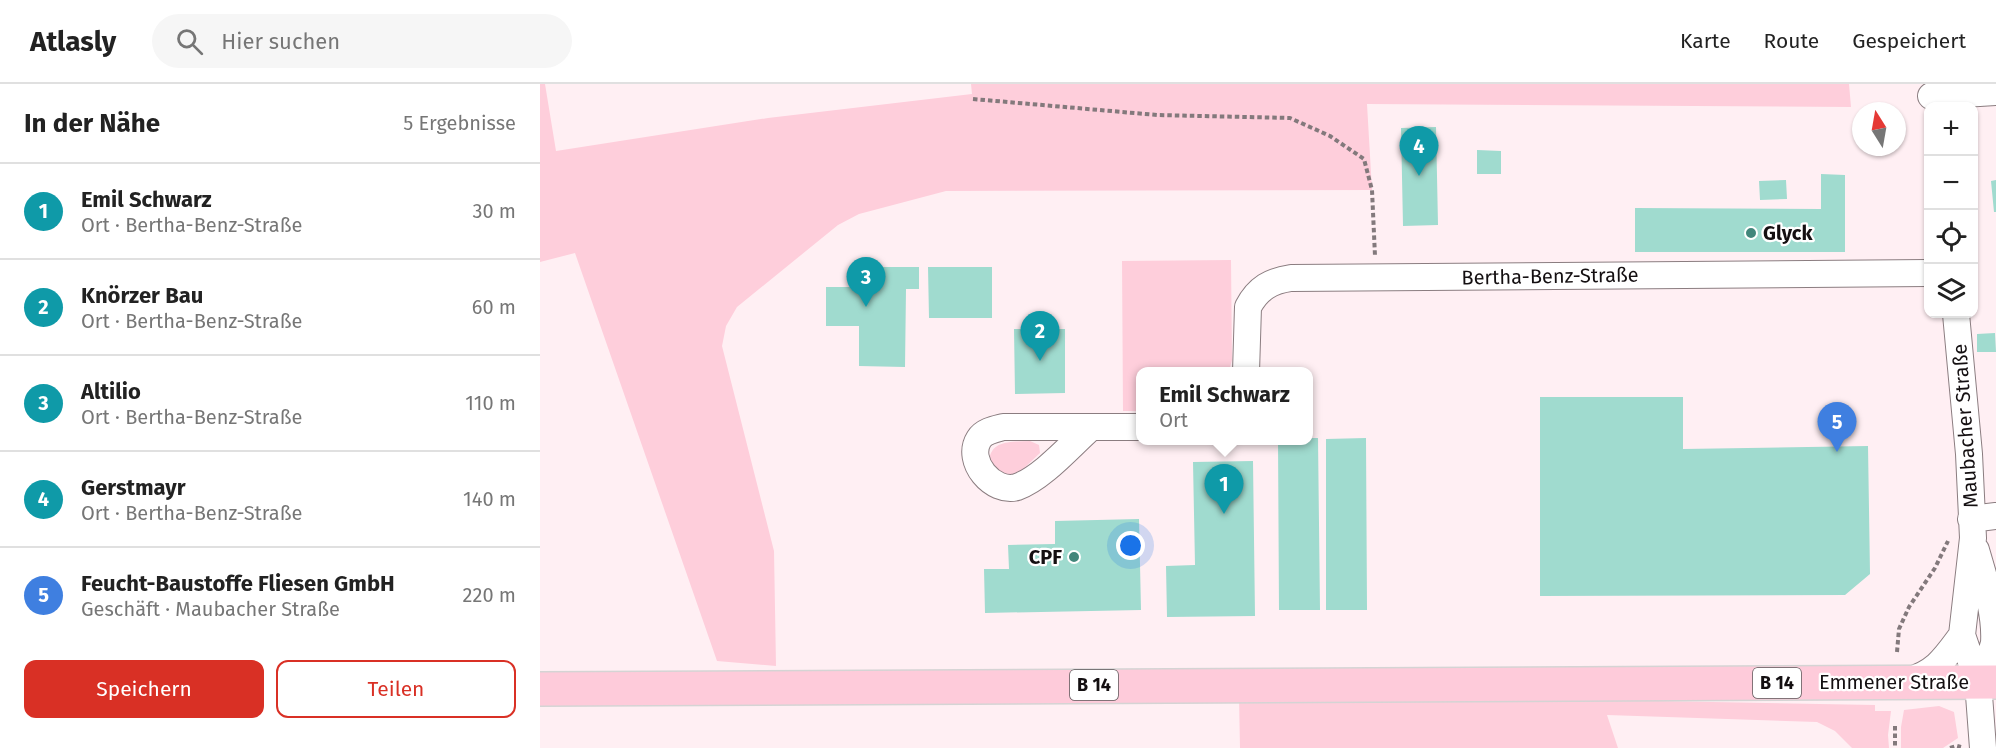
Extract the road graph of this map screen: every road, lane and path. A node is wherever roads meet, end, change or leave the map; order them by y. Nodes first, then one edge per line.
1 (1996, 92) edge
2 (1931, 96) edge
3 (973, 99) dead end
4 (1924, 273) edge
5 (1377, 278) junction
6 (1956, 318) edge
7 (1246, 367) edge
8 (1136, 427) edge
9 (1090, 428) dead end
10 (1973, 526) edge
11 (1994, 609) edge
12 (1962, 635) junction
13 (1901, 667) junction
14 (1987, 682) edge
15 (540, 689) edge
16 (1894, 726) dead end
17 (1895, 748) edge
18 (1950, 748) edge
19 (1962, 748) edge
20 (1983, 748) edge

1 - 2 street
3 - 5 path
4 - 5 street, Bertha-Benz-Straße
5 - 7 street, Bertha-Benz-Straße
6 - 10 street, Maubacher Straße
8 - 9 street
10 - 11 street, Maubacher Straße
10 - 12 street, Maubacher Straße
10 - 13 path
11 - 14 street, Maubacher Straße
12 - 13 street, Maubacher Straße
12 - 14 street, Maubacher Straße
13 - 14 main road, Emmener Straße / B 14
13 - 15 main road, Emmener Straße / B 14
14 - 20 street
16 - 17 path
18 - 19 path

